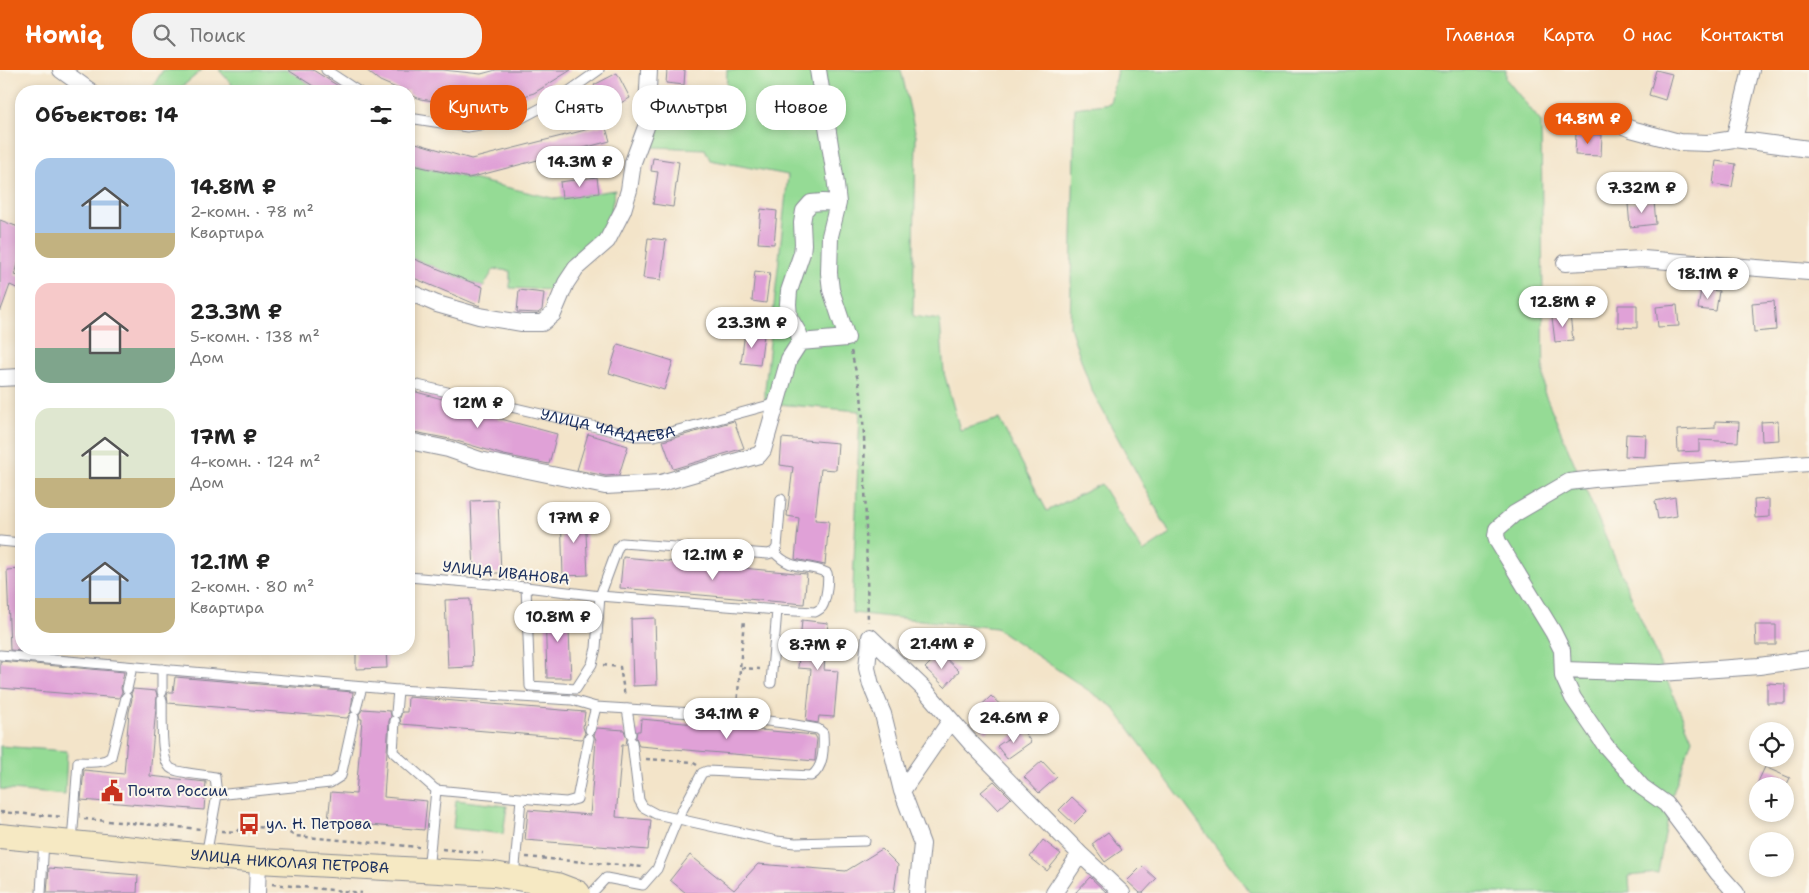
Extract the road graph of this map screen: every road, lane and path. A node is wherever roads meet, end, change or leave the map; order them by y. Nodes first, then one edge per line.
1 (61, 70) edge
2 (326, 70) edge
3 (599, 70) edge
4 (649, 70) edge
5 (818, 70) edge
6 (1751, 70) edge
7 (82, 85) edge
8 (349, 85) edge
9 (415, 119) edge
10 (1606, 119) dead end
11 (1734, 139) junction
12 (1809, 149) edge
13 (838, 203) junction
14 (1565, 263) dead end
15 (1809, 272) edge
16 (415, 295) edge
17 (847, 338) junction
18 (800, 342) junction
19 (15, 377) edge
20 (0, 378) edge
21 (415, 384) edge
22 (776, 403) junction
23 (415, 442) edge
24 (1809, 463) edge
25 (781, 499) dead end
26 (0, 541) edge
27 (15, 542) edge
28 (774, 552) junction
29 (415, 578) edge
30 (526, 587) junction
31 (600, 596) junction
32 (776, 610) junction
33 (744, 614) dead end
34 (868, 626) dead end
35 (0, 655) edge
36 (1809, 660) edge
37 (592, 664) junction
38 (132, 667) junction
39 (740, 668) junction
40 (162, 669) junction
41 (754, 669) dead end
42 (1563, 670) junction
43 (771, 683) dead end
44 (362, 686) junction
45 (398, 690) junction
46 (596, 707) junction
47 (627, 710) junction
48 (737, 710) dead end
49 (951, 720) junction
50 (634, 758) junction
51 (707, 771) junction
52 (436, 790) junction
53 (902, 791) junction
54 (217, 795) junction
55 (521, 799) junction
56 (0, 812) edge
57 (74, 818) junction
58 (677, 820) junction
59 (210, 830) junction
60 (0, 836) edge
61 (44, 840) junction
62 (865, 841) dead end
63 (72, 842) junction
64 (487, 854) dead end
65 (1080, 854) junction
66 (206, 856) junction
67 (429, 860) junction
68 (258, 861) junction
69 (515, 866) junction
70 (657, 868) junction
71 (41, 893) edge
72 (257, 893) edge
73 (578, 893) edge
74 (592, 893) edge
75 (918, 893) edge
76 (1054, 893) edge
77 (1122, 893) edge
78 (1736, 893) edge

1 - 7 street
2 - 8 lane
3 - 9 lane
4 - 16 street
5 - 13 street
6 - 11 street
10 - 11 street
11 - 12 street
13 - 17 street
13 - 18 street
14 - 15 street
17 - 18 street
17 - 34 path
18 - 22 street
19 - 20 street
21 - 22 lane, УЛИЦА ЧААДАЕВА
22 - 23 street
24 - 42 street
25 - 28 lane
26 - 27 lane
28 - 31 lane
28 - 32 lane, УЛИЦА ИВАНОВА
29 - 30 lane, УЛИЦА ИВАНОВА
30 - 31 lane, УЛИЦА ИВАНОВА
30 - 37 lane
31 - 32 lane, УЛИЦА ИВАНОВА
31 - 37 lane
32 - 43 lane
33 - 39 path
35 - 38 lane
36 - 42 street
37 - 47 path
38 - 40 lane
38 - 57 lane
39 - 41 path
39 - 48 path
40 - 44 lane
40 - 54 lane
42 - 78 street
44 - 45 lane
44 - 54 lane
45 - 46 lane
45 - 52 lane
46 - 47 lane
46 - 55 lane
47 - 50 lane
47 - 51 lane
49 - 53 street
49 - 53 street
49 - 65 street
50 - 51 path
50 - 58 lane
51 - 58 lane
52 - 55 lane
52 - 67 lane
53 - 75 street
54 - 59 lane
55 - 69 lane
56 - 57 path
57 - 59 path
57 - 63 lane
58 - 62 lane
58 - 70 lane
59 - 66 lane
59 - 67 path
60 - 61 main road, УЛИЦА НИКОЛАЯ ПЕТРОВА
61 - 63 main road, УЛИЦА НИКОЛАЯ ПЕТРОВА
61 - 71 lane
63 - 66 main road, УЛИЦА НИКОЛАЯ ПЕТРОВА
64 - 67 path
65 - 76 street
65 - 77 street
66 - 68 main road, УЛИЦА НИКОЛАЯ ПЕТРОВА
67 - 68 main road, УЛИЦА НИКОЛАЯ ПЕТРОВА
67 - 69 main road, УЛИЦА НИКОЛАЯ ПЕТРОВА
68 - 72 street
69 - 70 path
69 - 73 main road, УЛИЦА НИКОЛАЯ ПЕТРОВА
70 - 74 lane

